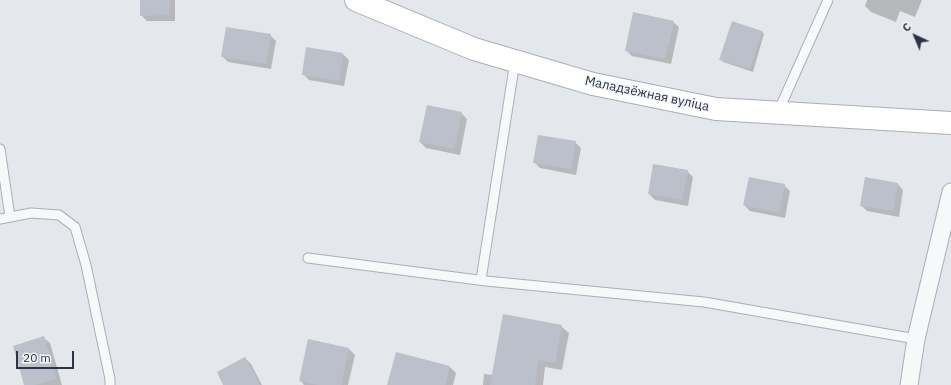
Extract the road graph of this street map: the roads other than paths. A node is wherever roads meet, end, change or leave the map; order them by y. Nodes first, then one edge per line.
1 (356, 0) edge
2 (828, 0) edge
3 (515, 61) junction
4 (778, 112) junction
5 (951, 123) edge
6 (0, 149) edge
7 (951, 192) edge
8 (10, 217) junction
9 (0, 219) edge
10 (308, 258) dead end
11 (481, 280) junction
12 (916, 339) junction
13 (110, 385) edge
14 (909, 385) edge

1 - 3 street, Маладзёжная вуліца
2 - 4 lane
3 - 4 street, Маладзёжная вуліца
3 - 11 lane
4 - 5 street, Маладзёжная вуліца
6 - 8 lane
7 - 12 street
8 - 9 lane
8 - 13 lane
10 - 11 lane
11 - 12 lane
12 - 14 street

